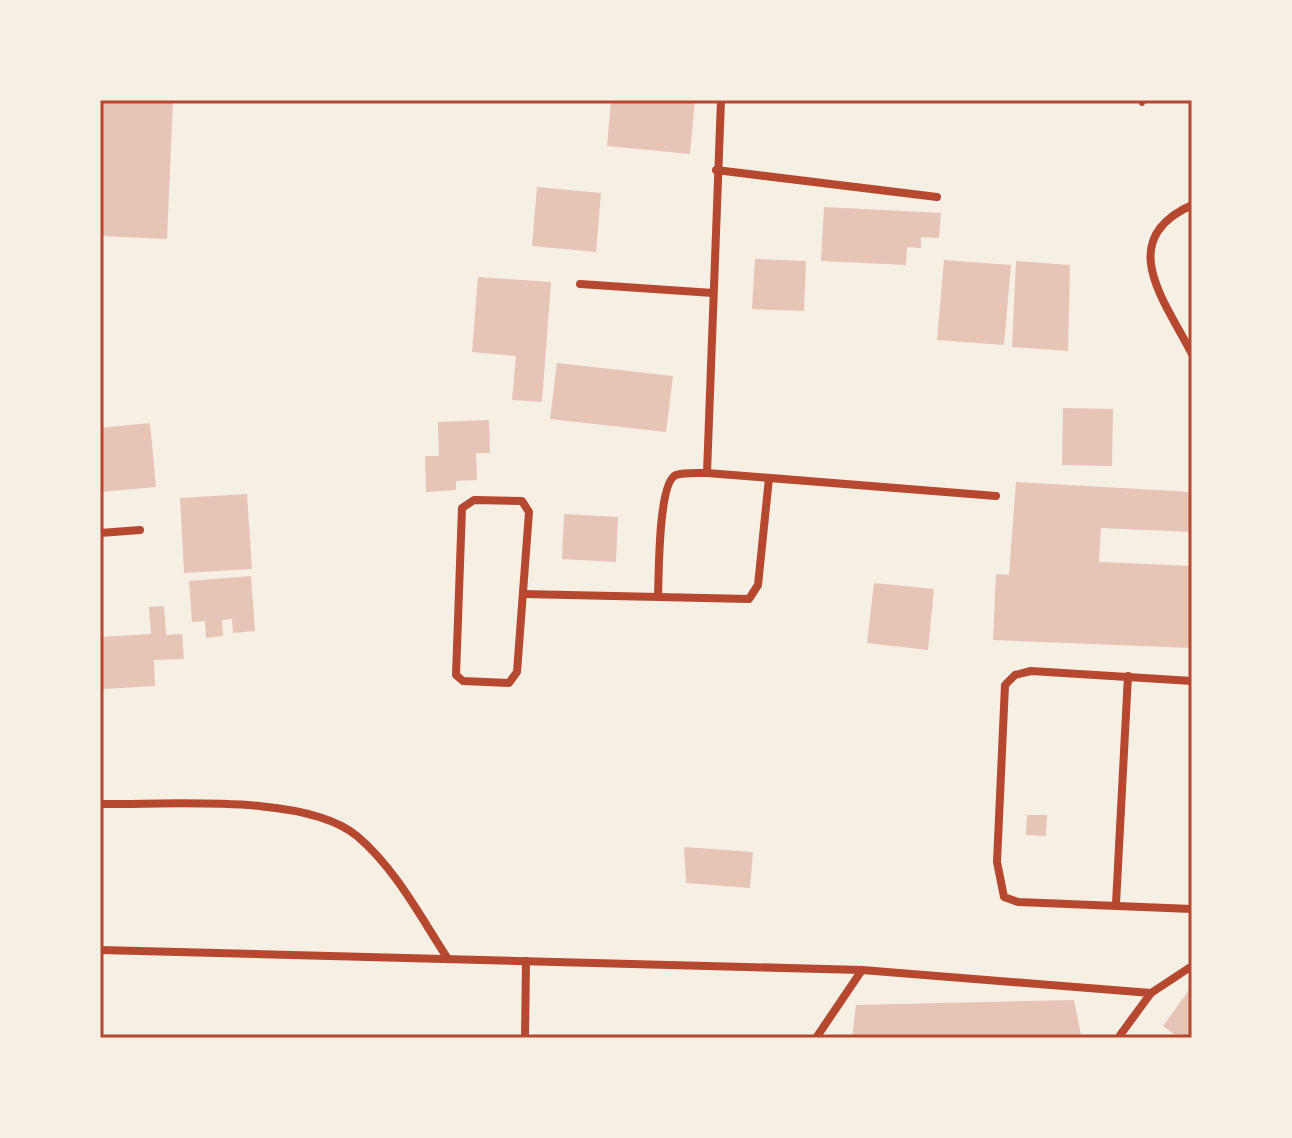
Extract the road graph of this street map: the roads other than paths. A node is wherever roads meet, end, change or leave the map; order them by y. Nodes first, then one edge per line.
1 (721, 100) edge
2 (716, 170) junction
3 (937, 197) dead end
4 (1192, 205) edge
5 (580, 284) dead end
6 (713, 293) junction
7 (1192, 354) edge
8 (707, 473) junction
9 (769, 478) junction
10 (996, 496) dead end
11 (140, 530) dead end
12 (100, 533) edge
13 (523, 594) junction
14 (658, 596) junction
15 (1128, 676) junction
16 (1192, 681) edge
17 (100, 804) edge
18 (1116, 904) junction
19 (1192, 909) edge
20 (100, 950) edge
21 (448, 959) junction
22 (526, 961) junction
23 (1192, 966) edge
24 (862, 970) junction
25 (1151, 993) junction
26 (525, 1038) edge
27 (816, 1038) edge
28 (1118, 1038) edge

1 - 2 street
2 - 3 street
2 - 6 street
4 - 7 street
5 - 6 street
6 - 8 street
8 - 9 street
8 - 14 street
9 - 10 street
9 - 14 street
11 - 12 street
13 - 13 street
13 - 14 street
15 - 16 street
15 - 18 street
15 - 18 street
17 - 21 street
18 - 19 street
20 - 21 street
21 - 22 street
22 - 24 street
22 - 26 street
23 - 25 street
24 - 25 street
24 - 27 street
25 - 28 street

